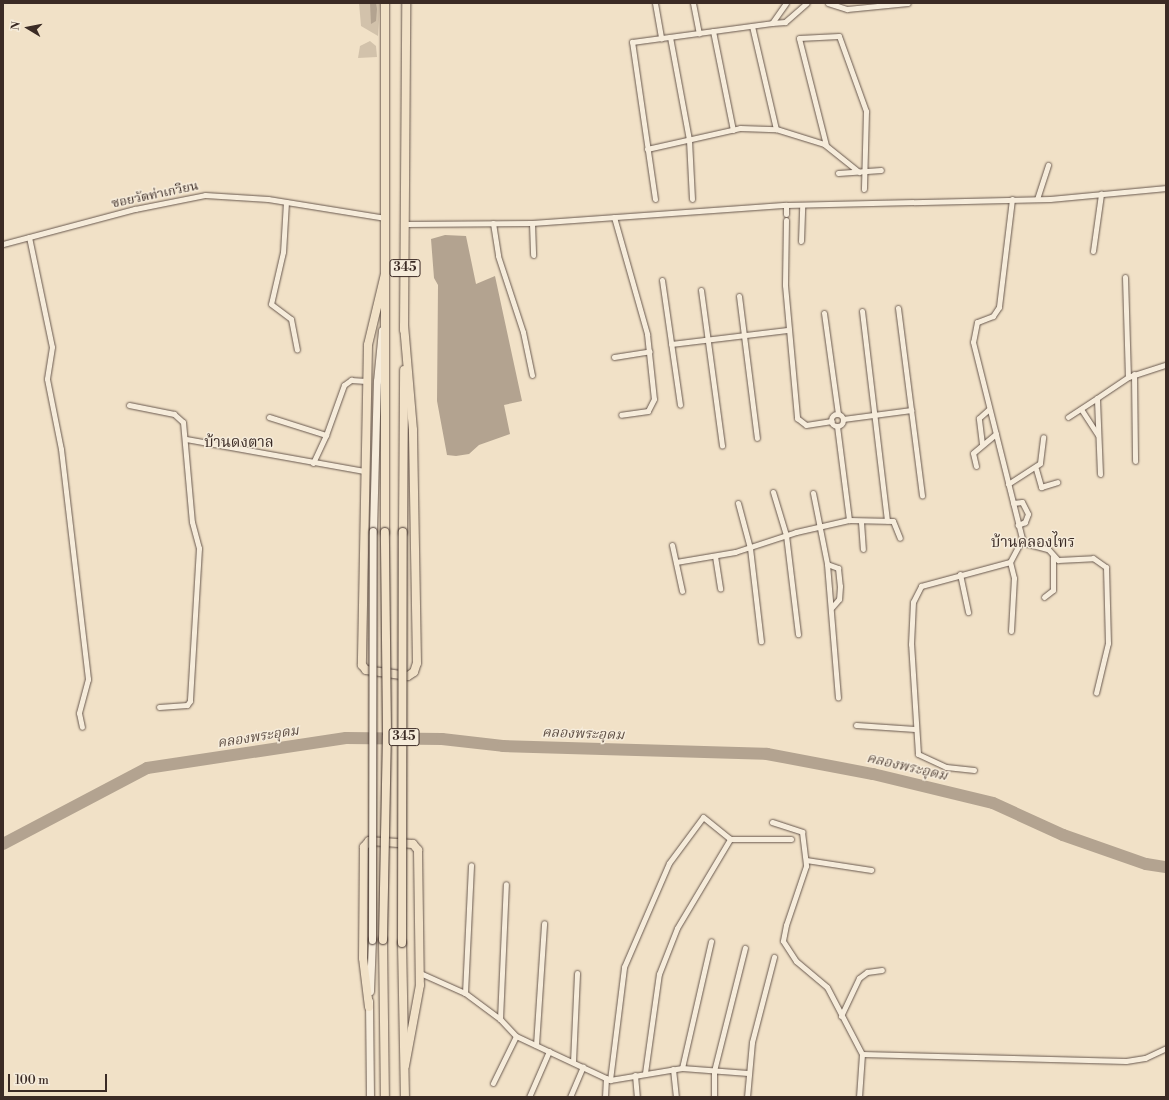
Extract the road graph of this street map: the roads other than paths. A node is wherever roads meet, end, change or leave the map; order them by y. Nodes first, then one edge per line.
1 (385, 3) edge
2 (406, 3) edge
3 (654, 3) edge
4 (693, 3) edge
5 (786, 3) edge
6 (807, 3) edge
7 (828, 3) edge
8 (908, 3) edge
9 (772, 23) junction
10 (752, 26) junction
11 (713, 31) junction
12 (699, 33) junction
13 (670, 37) junction
14 (661, 38) junction
15 (776, 128) junction
16 (733, 130) junction
17 (689, 140) junction
18 (826, 145) junction
19 (647, 149) junction
20 (1048, 165) dead end
21 (881, 170) dead end
22 (867, 171) junction
23 (859, 172) junction
24 (838, 173) dead end
25 (1166, 188) edge
26 (864, 189) dead end
27 (1101, 194) junction
28 (655, 199) dead end
29 (692, 199) dead end
30 (1012, 199) junction
31 (1037, 199) junction
32 (286, 202) junction
33 (786, 205) junction
34 (802, 205) junction
35 (786, 214) dead end
36 (614, 217) junction
37 (385, 218) junction
38 (786, 220) dead end
39 (493, 223) junction
40 (532, 223) junction
41 (406, 224) junction
42 (29, 237) junction
43 (801, 241) dead end
44 (3, 244) edge
45 (1093, 251) dead end
46 (533, 255) dead end
47 (385, 274) junction
48 (1124, 277) dead end
49 (662, 280) dead end
50 (700, 290) dead end
51 (739, 296) dead end
52 (898, 308) dead end
53 (862, 311) dead end
54 (385, 313) junction
55 (824, 313) dead end
56 (404, 325) junction
57 (787, 330) junction
58 (744, 335) junction
59 (708, 340) junction
60 (671, 344) junction
61 (297, 350) dead end
62 (650, 352) junction
63 (614, 357) dead end
64 (1166, 365) edge
65 (1134, 374) junction
66 (532, 375) dead end
67 (1128, 376) junction
68 (366, 381) junction
69 (1097, 398) junction
70 (129, 405) dead end
71 (680, 405) dead end
72 (989, 409) junction
73 (911, 410) junction
74 (1081, 410) junction
75 (838, 414) junction
76 (621, 415) dead end
77 (875, 415) junction
78 (269, 417) dead end
79 (1068, 417) dead end
80 (843, 419) junction
81 (832, 421) junction
82 (837, 426) junction
83 (996, 434) junction
84 (326, 435) junction
85 (1098, 435) junction
86 (1043, 436) dead end
87 (757, 438) dead end
88 (186, 439) junction
89 (982, 444) junction
90 (722, 446) dead end
91 (1135, 461) dead end
92 (313, 463) junction
93 (976, 466) dead end
94 (1036, 469) junction
95 (364, 471) junction
96 (1100, 474) dead end
97 (1057, 482) dead end
98 (1008, 484) junction
99 (773, 492) dead end
100 (812, 493) dead end
101 (922, 495) dead end
102 (738, 503) dead end
103 (1013, 503) junction
104 (849, 520) junction
105 (887, 521) junction
106 (861, 522) junction
107 (1018, 525) junction
108 (822, 526) junction
109 (786, 535) junction
110 (900, 538) dead end
111 (1022, 538) junction
112 (672, 544) dead end
113 (750, 548) junction
114 (863, 548) dead end
115 (715, 556) junction
116 (1053, 556) junction
117 (676, 562) junction
118 (1010, 562) junction
119 (827, 564) junction
120 (960, 574) junction
121 (720, 589) dead end
122 (682, 591) dead end
123 (1044, 597) dead end
124 (832, 607) junction
125 (968, 612) dead end
126 (1011, 631) dead end
127 (798, 634) dead end
128 (762, 642) dead end
129 (1096, 693) dead end
130 (838, 698) dead end
131 (159, 707) dead end
132 (856, 725) dead end
133 (82, 727) dead end
134 (915, 729) junction
135 (974, 770) dead end
136 (772, 822) dead end
137 (730, 839) junction
138 (791, 839) dead end
139 (806, 860) junction
140 (471, 865) dead end
141 (871, 870) dead end
142 (506, 884) dead end
143 (544, 923) dead end
144 (711, 941) dead end
145 (745, 948) dead end
146 (774, 957) dead end
147 (882, 970) dead end
148 (420, 973) junction
149 (578, 973) dead end
150 (465, 993) junction
151 (369, 1007) junction
152 (841, 1016) junction
153 (500, 1019) junction
154 (516, 1036) junction
155 (536, 1045) junction
156 (1166, 1048) edge
157 (549, 1051) junction
158 (862, 1054) junction
159 (573, 1062) junction
160 (404, 1066) junction
161 (583, 1067) junction
162 (682, 1068) junction
163 (673, 1069) junction
164 (714, 1071) junction
165 (645, 1073) junction
166 (748, 1073) junction
167 (635, 1075) junction
168 (608, 1079) junction
169 (493, 1083) dead end
170 (370, 1097) edge
171 (385, 1097) edge
172 (405, 1097) edge
173 (529, 1097) edge
174 (570, 1097) edge
175 (604, 1097) edge
176 (637, 1097) edge
177 (676, 1097) edge
178 (714, 1097) edge
179 (747, 1097) edge
180 (859, 1097) edge

1 - 37 main road, 345
2 - 41 main road, 345
3 - 14 street
4 - 12 street
5 - 9 street
6 - 9 street
7 - 8 street
9 - 10 street
10 - 11 street
10 - 15 street
11 - 12 street
11 - 16 street
12 - 13 street
13 - 14 street
13 - 17 street
14 - 19 street
15 - 16 street
15 - 18 street
16 - 17 street
17 - 19 street
17 - 29 street
18 - 22 street
18 - 23 street
19 - 28 street
20 - 31 street
21 - 22 street
22 - 23 street
22 - 26 street
23 - 24 street
25 - 27 street
27 - 31 street
27 - 45 street
30 - 31 street
30 - 34 street
30 - 72 street
32 - 37 street, ซอยวัดท่าเกวียน
32 - 42 street, ซอยวัดท่าเกวียน
32 - 61 street
33 - 34 street
33 - 35 street
33 - 36 street
34 - 43 street
36 - 40 street
36 - 62 street
37 - 47 main road, 345
38 - 57 street
39 - 40 street
39 - 41 street
39 - 66 street
40 - 46 street
41 - 56 main road, 345
42 - 44 street, ซอยวัดท่าเกวียน
42 - 133 street
47 - 54 main road, 345
47 - 68 main road
48 - 67 street
49 - 60 street
50 - 59 street
51 - 58 street
52 - 73 street
53 - 77 street
54 - 151 main road, 345, bridge
54 - 171 main road, 345, bridge
55 - 75 street
56 - 95 main road
56 - 160 main road, 345, bridge
57 - 58 street
57 - 81 street
58 - 59 street
58 - 87 street
59 - 60 street
59 - 90 street
60 - 71 street
62 - 63 street
62 - 76 street
64 - 65 street
65 - 67 street
65 - 91 street
67 - 69 street
68 - 84 street
68 - 95 main road
69 - 74 street
69 - 85 street
70 - 88 street
72 - 83 street
72 - 89 street
73 - 77 street
73 - 101 street
74 - 79 street
74 - 85 street
75 - 80 street
75 - 81 street
77 - 80 street
77 - 105 street
78 - 84 street
80 - 82 street
81 - 82 street
82 - 104 street
83 - 89 street
83 - 98 street
84 - 92 street
85 - 96 street
86 - 94 street
88 - 92 street
88 - 131 street
89 - 93 street
92 - 95 street
94 - 97 street
94 - 98 street
98 - 103 street
99 - 109 street
100 - 108 street
102 - 113 street
103 - 107 street
103 - 107 street
104 - 106 street
104 - 108 street
105 - 106 street
105 - 110 street
106 - 114 street
107 - 111 street
108 - 109 street
108 - 119 street
109 - 113 street
109 - 127 street
111 - 116 street
111 - 118 street
112 - 117 street
113 - 115 street
113 - 128 street
115 - 117 street
115 - 121 street
116 - 123 street
116 - 129 street
117 - 122 street
118 - 120 street
118 - 126 street
119 - 124 street
119 - 124 street
120 - 125 street
120 - 134 street
124 - 130 street
132 - 134 street
134 - 135 street
136 - 139 street
137 - 138 street
137 - 165 street
137 - 168 street
139 - 141 street
139 - 152 street
140 - 150 street
142 - 153 street
143 - 155 street
144 - 162 street
145 - 164 street
146 - 166 street
147 - 152 street
148 - 150 street
148 - 151 main road
148 - 160 main road
149 - 159 street
150 - 153 street
151 - 170 main road, 345
152 - 158 street
153 - 154 street
154 - 155 street
154 - 169 street
155 - 157 street
156 - 158 street
157 - 159 street
157 - 173 street
158 - 180 street
159 - 161 street
160 - 172 main road, 345
161 - 168 street
161 - 174 street
162 - 163 street
162 - 164 street
163 - 165 street
163 - 177 street
164 - 166 street
164 - 178 street
165 - 167 street
166 - 179 street
167 - 168 street
167 - 176 street
168 - 175 street

